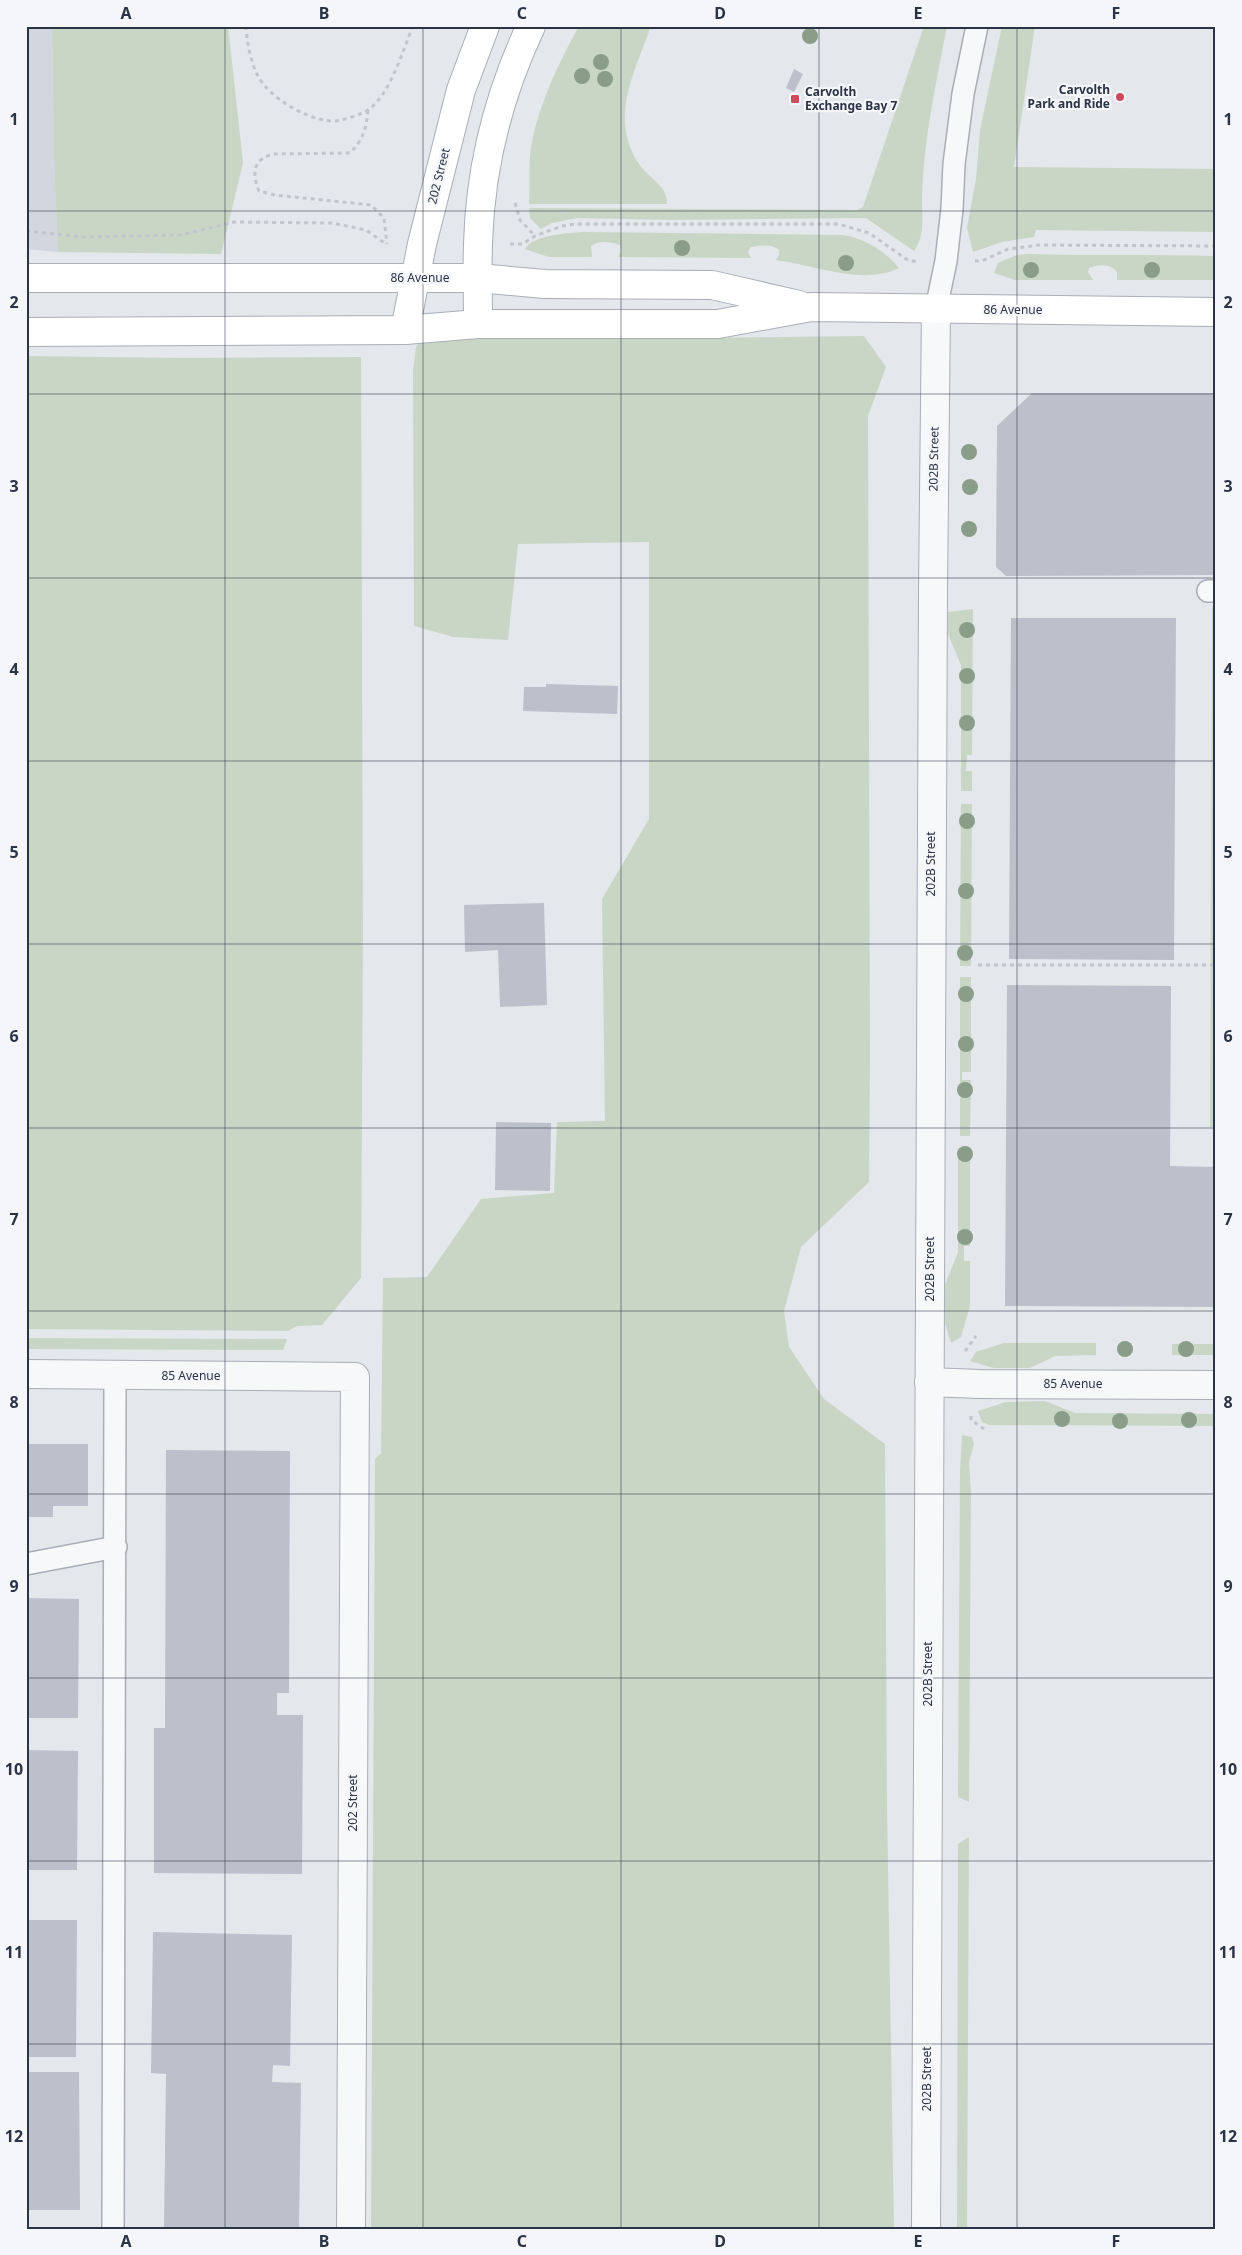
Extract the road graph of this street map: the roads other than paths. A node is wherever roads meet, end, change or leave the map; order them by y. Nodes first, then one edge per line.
1 (484, 26) edge
2 (531, 26) edge
3 (977, 26) edge
4 (26, 278) edge
5 (415, 278) junction
6 (478, 278) junction
7 (811, 308) junction
8 (936, 309) junction
9 (1216, 312) edge
10 (478, 324) junction
11 (405, 330) junction
12 (26, 332) edge
13 (26, 1374) edge
14 (115, 1375) junction
15 (355, 1377) joint
16 (929, 1382) junction
17 (1216, 1385) edge
18 (116, 1547) junction
19 (26, 1564) edge
20 (113, 2229) edge
21 (351, 2229) edge
22 (926, 2229) edge

1 - 5 main road, 202 Street
2 - 6 main road
3 - 8 lane
4 - 5 main road, 86 Avenue
5 - 6 main road, 86 Avenue
5 - 11 main road, 202 Street
6 - 7 main road, 86 Avenue
6 - 10 main road
7 - 8 main road, 86 Avenue
7 - 10 main road, 86 Avenue
8 - 9 main road, 86 Avenue
8 - 16 street, 202B Street
10 - 11 main road, 86 Avenue
11 - 12 main road, 86 Avenue
13 - 14 street, 85 Avenue
14 - 15 street, 85 Avenue
14 - 18 lane
15 - 21 street, 202 Street
16 - 17 street, 85 Avenue
16 - 22 street, 202B Street
18 - 19 lane
18 - 20 lane

